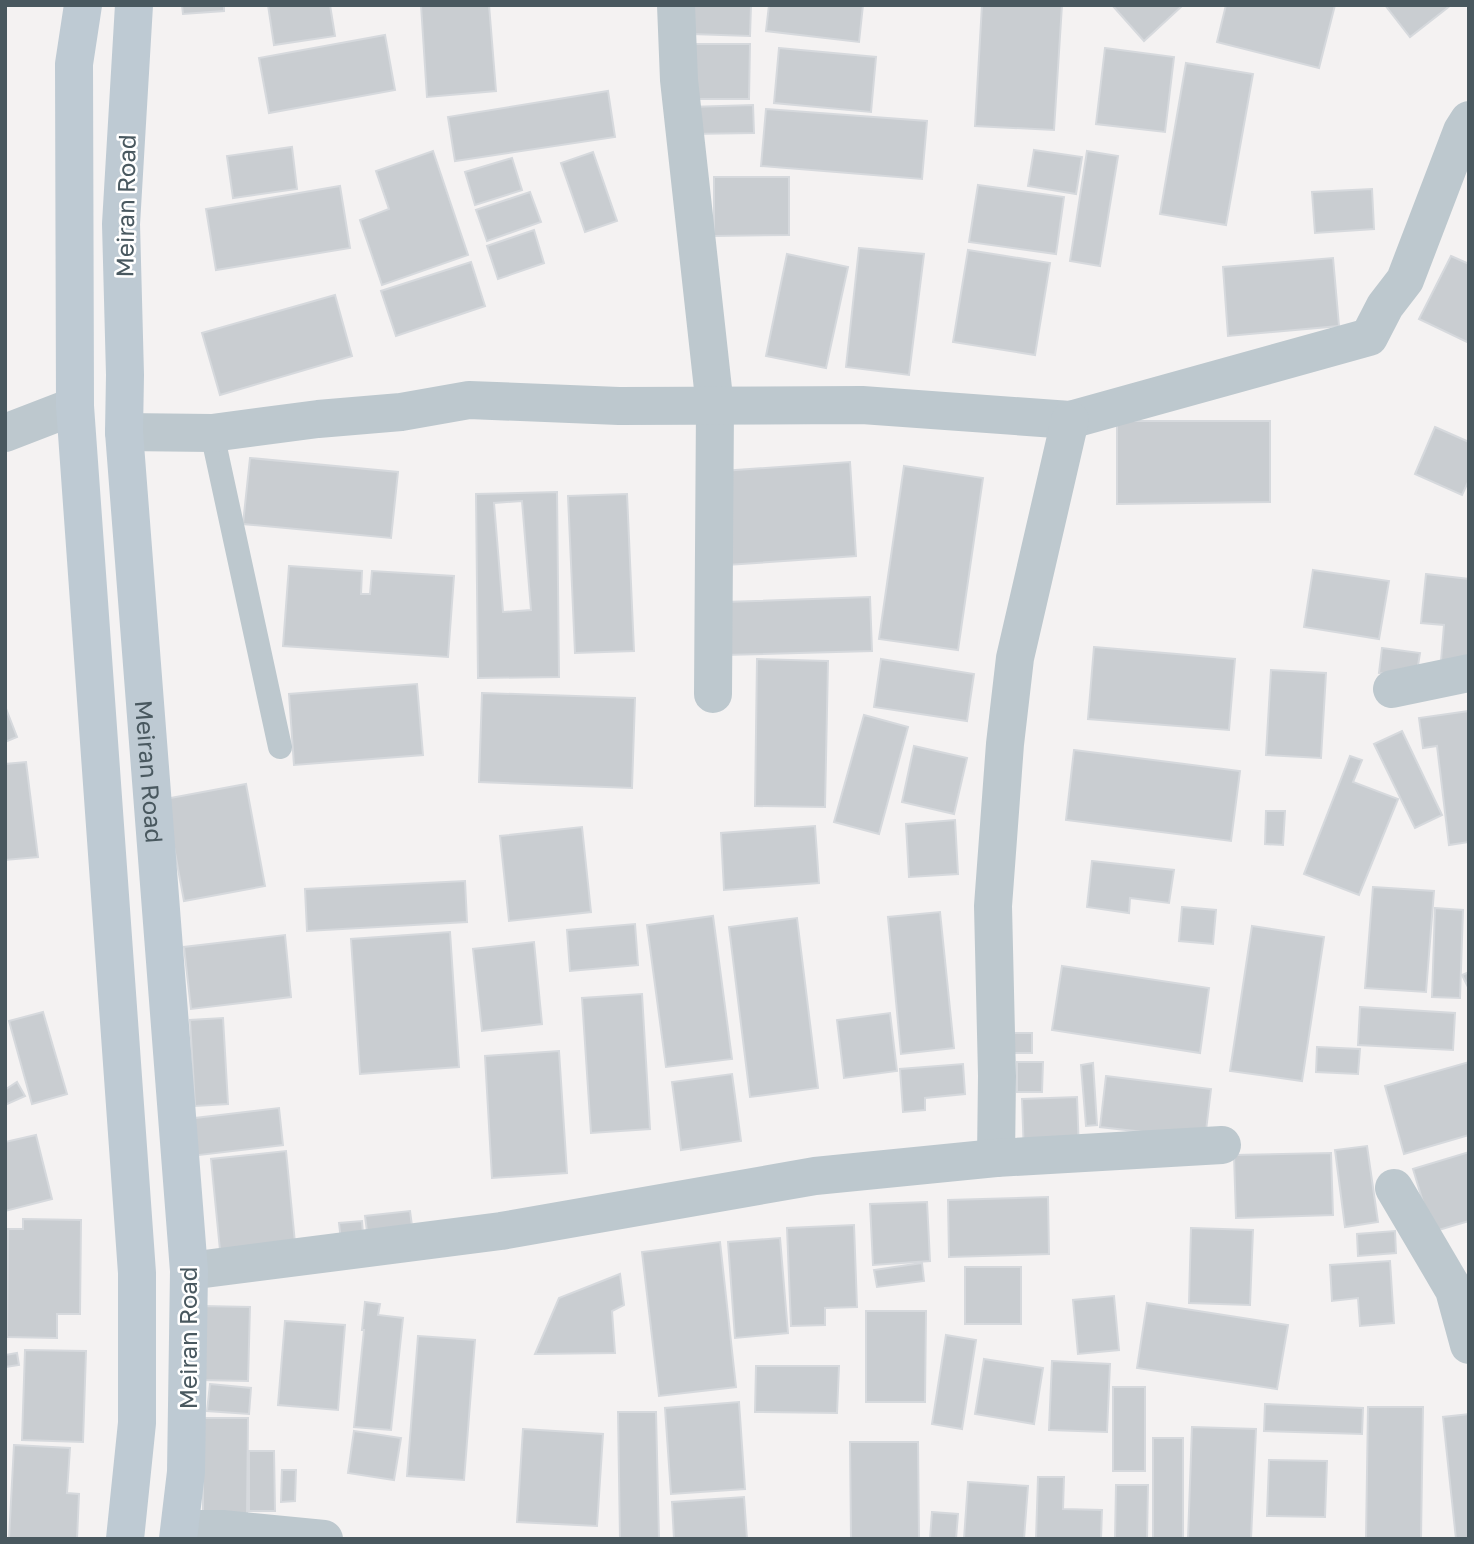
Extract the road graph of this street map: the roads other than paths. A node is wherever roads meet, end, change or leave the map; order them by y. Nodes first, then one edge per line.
1 (83, 5) edge
2 (134, 5) edge
3 (676, 5) edge
4 (1469, 120) edge
5 (75, 406) junction
6 (715, 407) junction
7 (1070, 420) junction
8 (124, 432) junction
9 (5, 433) edge
10 (212, 433) junction
11 (1469, 673) edge
12 (1392, 689) dead end
13 (713, 694) dead end
14 (280, 747) dead end
15 (1222, 1145) dead end
16 (996, 1158) junction
17 (1394, 1188) dead end
18 (189, 1271) junction
19 (1469, 1345) edge
20 (179, 1534) edge
21 (125, 1539) edge
22 (324, 1539) edge

1 - 5 main road, Meiran Road
2 - 8 main road, Meiran Road
3 - 6 street
4 - 7 street
5 - 9 street
5 - 21 main road, Meiran Road
6 - 7 street
6 - 10 street
6 - 13 street
7 - 16 street
8 - 10 street
8 - 18 main road, Meiran Road
10 - 14 lane
11 - 12 street
15 - 16 street
16 - 18 street
17 - 19 street
18 - 20 main road, Meiran Road
20 - 22 street

